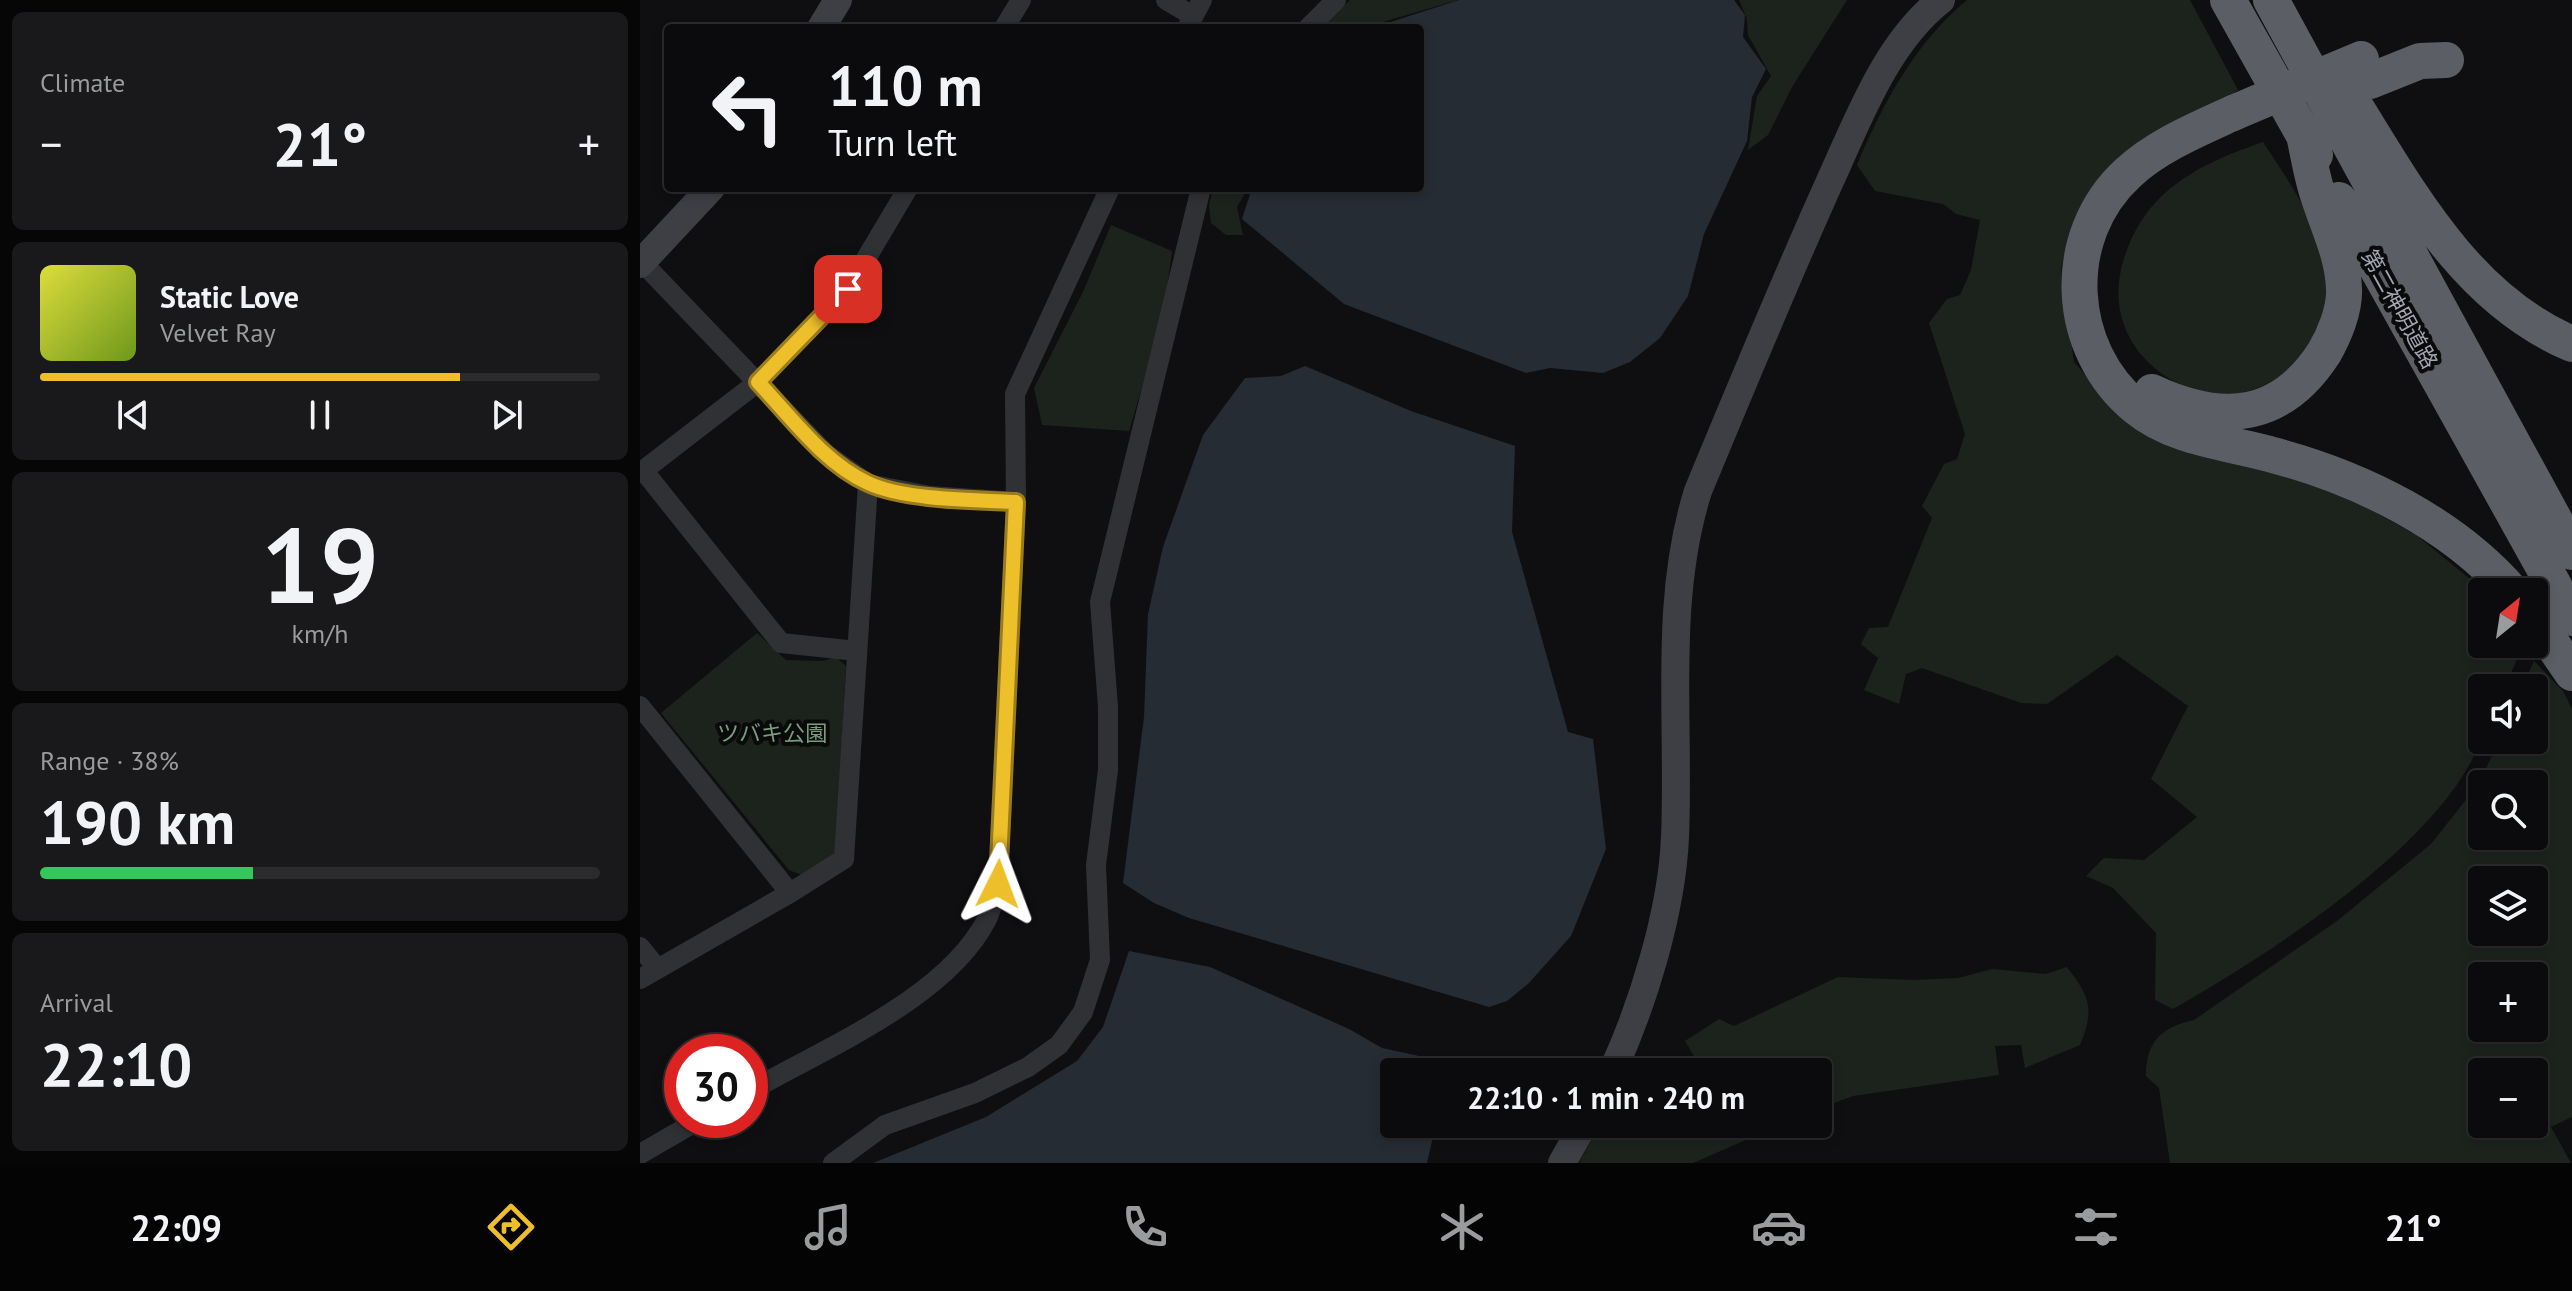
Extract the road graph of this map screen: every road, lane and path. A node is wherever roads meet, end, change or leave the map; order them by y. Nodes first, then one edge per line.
1 (838, 0) edge
2 (1021, 0) edge
3 (1166, 0) edge
4 (1336, 0) edge
5 (2228, 0) edge
6 (2271, 0) edge
7 (2281, 0) edge
8 (1926, 4) edge
9 (1194, 15) edge
10 (823, 24) edge
11 (1006, 24) edge
12 (1312, 24) edge
13 (2434, 48) dead end
14 (2239, 124) junction
15 (2304, 135) junction
16 (707, 192) edge
17 (906, 192) edge
18 (1108, 192) edge
19 (1200, 192) edge
20 (641, 262) edge
21 (2572, 344) edge
22 (758, 382) junction
23 (642, 472) edge
24 (868, 484) junction
25 (1016, 502) junction
26 (2572, 552) edge
27 (2496, 578) edge
28 (2572, 618) edge
29 (2548, 638) edge
30 (857, 651) junction
31 (2572, 673) edge
32 (640, 706) edge
33 (790, 893) junction
34 (640, 947) edge
35 (649, 974) edge
36 (1617, 1058) edge
37 (768, 1081) edge
38 (668, 1138) edge
39 (1576, 1138) edge
40 (640, 1154) edge
41 (833, 1163) edge
42 (1562, 1163) edge

1 - 10 street
2 - 11 street
3 - 9 street
4 - 12 street
5 - 15 highway, 第二神明道路
6 - 26 highway, 第二神明道路
7 - 21 highway
8 - 36 street
13 - 14 highway
14 - 15 highway
14 - 27 highway
15 - 28 highway, 第二神明道路
16 - 20 street
17 - 22 street
18 - 25 street
19 - 41 street
20 - 22 street
22 - 23 street
22 - 24 street
23 - 30 street
24 - 25 street
24 - 30 street
25 - 37 street
29 - 31 highway
30 - 33 street
32 - 33 street
33 - 35 street
34 - 35 street
38 - 40 street
39 - 42 street

